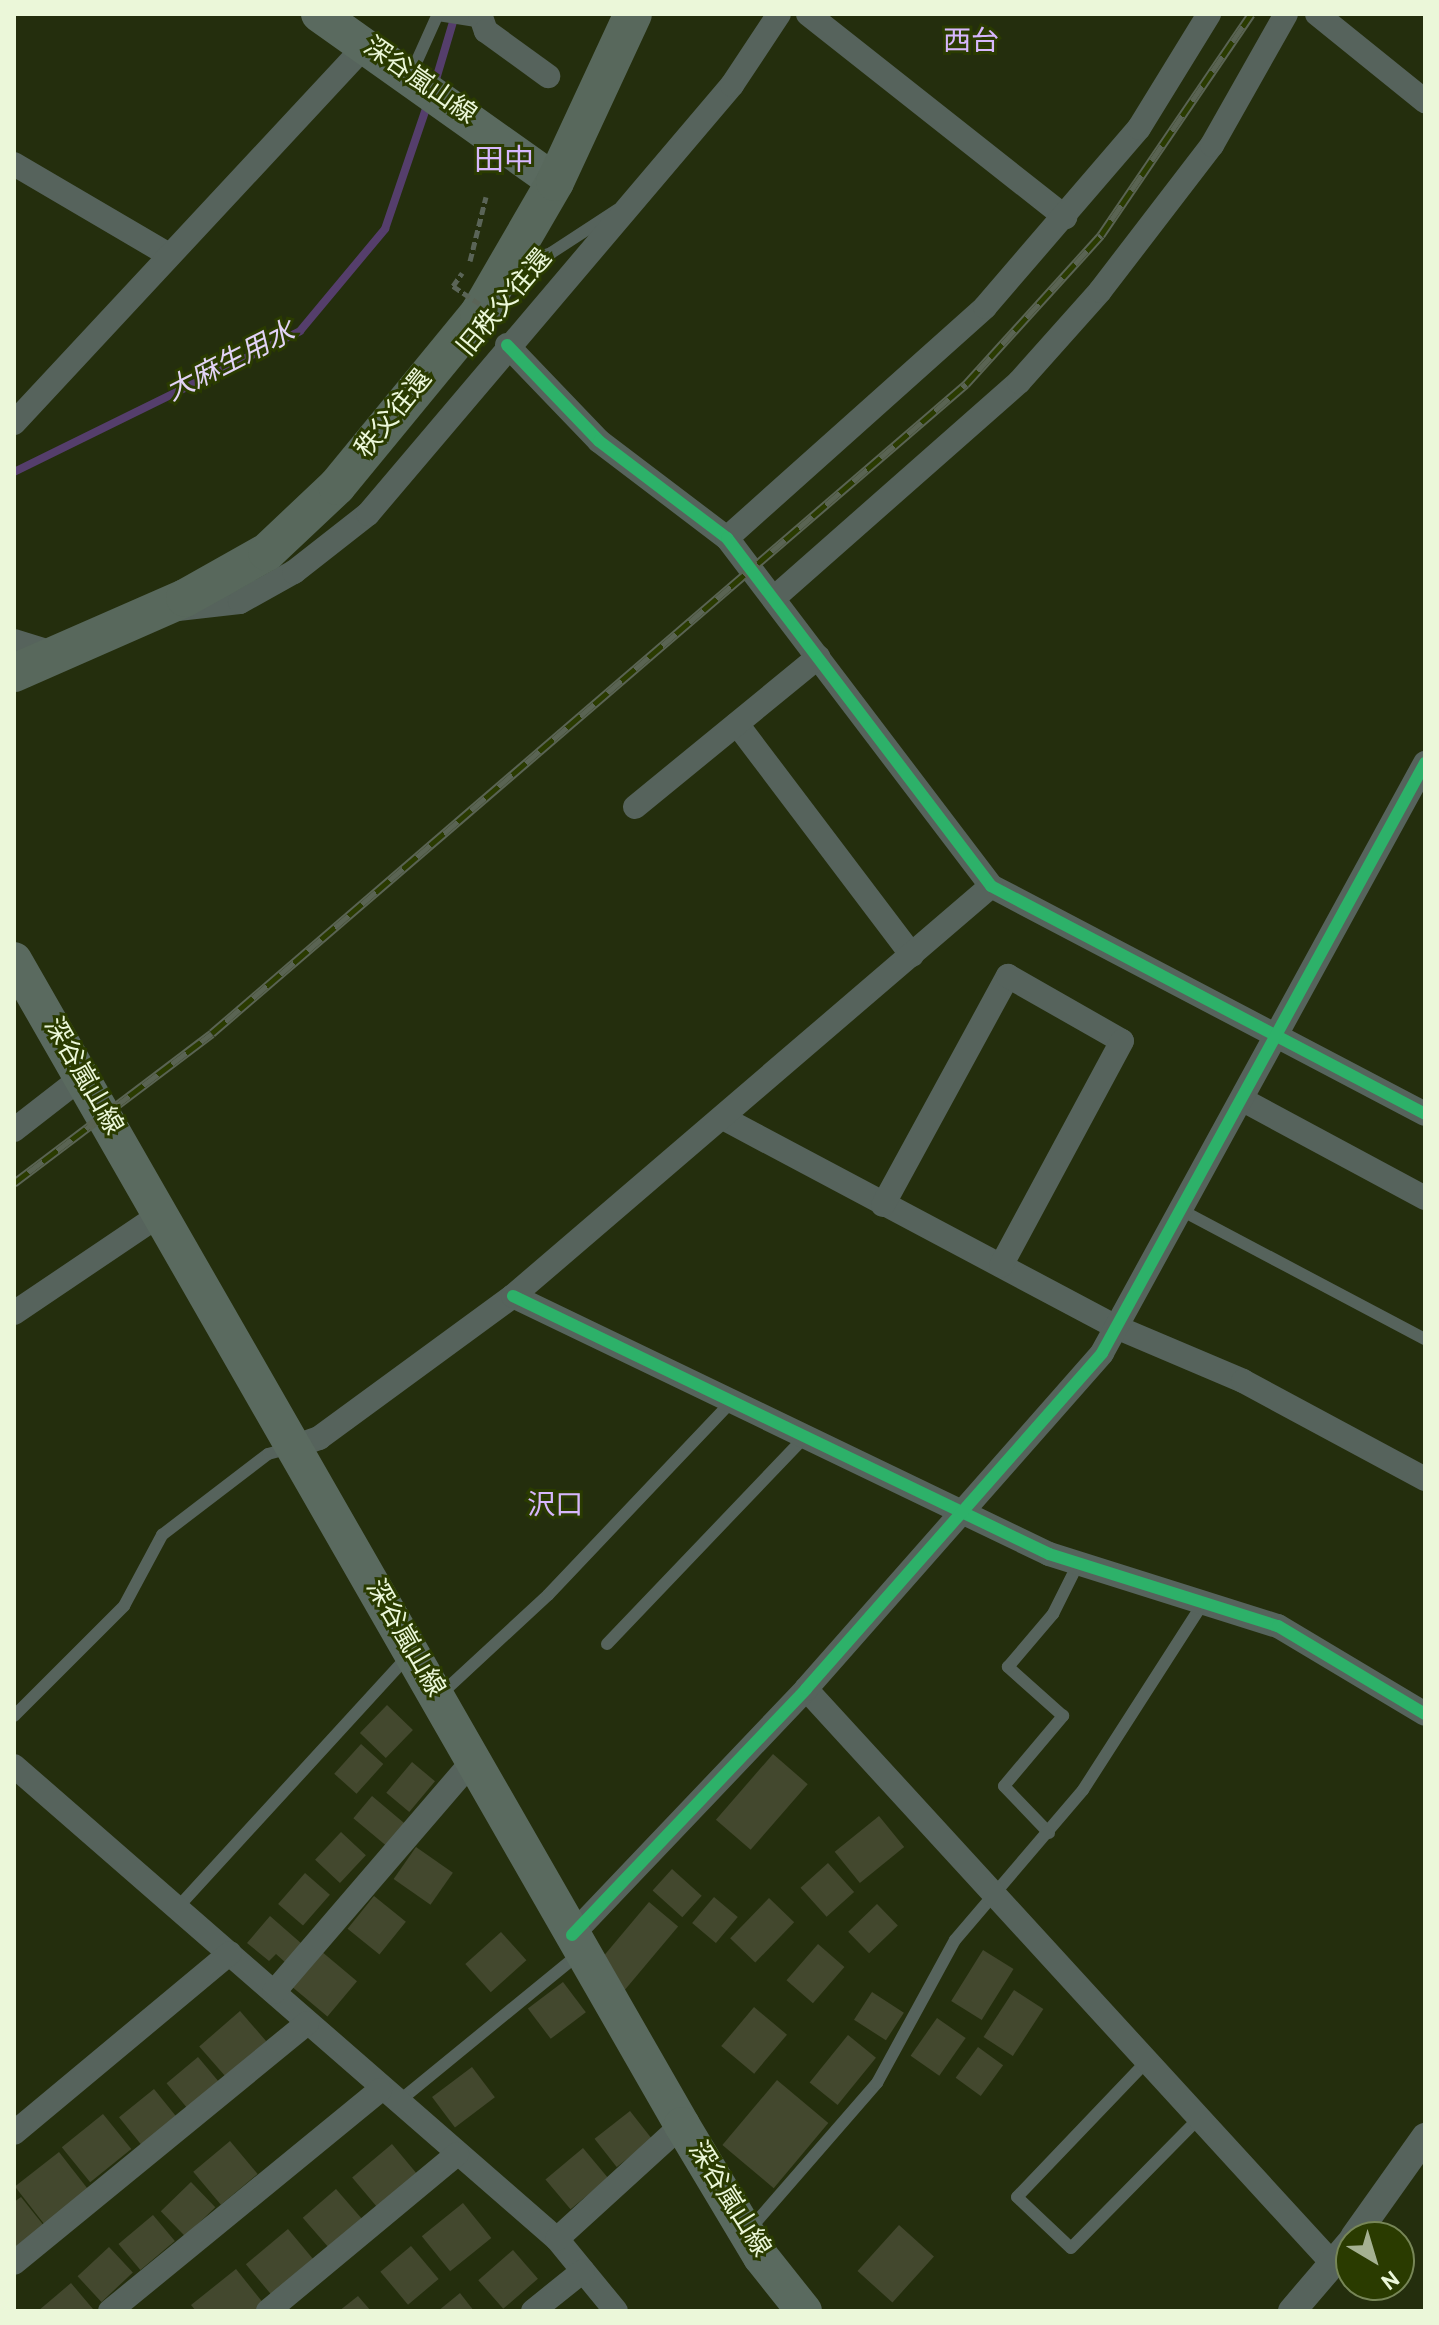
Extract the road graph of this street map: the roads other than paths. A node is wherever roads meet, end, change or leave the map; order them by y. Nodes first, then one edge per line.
1 (319, 14) edge
2 (633, 14) edge
3 (779, 14) edge
4 (808, 14) edge
5 (1209, 14) edge
6 (1286, 14) edge
7 (1317, 14) edge
8 (442, 16) edge
9 (476, 19) edge
10 (366, 45) junction
11 (411, 74) junction
12 (548, 76) dead end
13 (1425, 101) edge
14 (14, 164) edge
15 (555, 182) junction
16 (630, 202) junction
17 (1065, 217) junction
18 (516, 253) junction
19 (169, 255) junction
20 (507, 345) junction
21 (14, 423) edge
22 (727, 538) junction
23 (774, 598) junction
24 (152, 612) junction
25 (14, 641) edge
26 (56, 654) junction
27 (818, 657) junction
28 (14, 673) edge
29 (737, 724) junction
30 (1425, 763) edge
31 (635, 807) dead end
32 (991, 886) junction
33 (912, 955) junction
34 (14, 960) edge
35 (1280, 1034) junction
36 (82, 1077) junction
37 (1243, 1100) junction
38 (1425, 1114) edge
39 (723, 1118) junction
40 (14, 1130) edge
41 (1425, 1198) edge
42 (883, 1205) junction
43 (1181, 1210) junction
44 (161, 1214) junction
45 (1001, 1266) junction
46 (513, 1296) junction
47 (14, 1313) edge
48 (1116, 1327) junction
49 (1425, 1339) edge
50 (732, 1401) junction
51 (805, 1437) junction
52 (293, 1447) junction
53 (1425, 1479) edge
54 (957, 1510) junction
55 (1078, 1564) junction
56 (1203, 1603) junction
57 (607, 1644) dead end
58 (412, 1651) junction
59 (806, 1689) junction
60 (438, 1697) junction
61 (1425, 1714) edge
62 (14, 1716) edge
63 (473, 1761) junction
64 (14, 1766) edge
65 (1049, 1833) junction
66 (998, 1898) junction
67 (179, 1906) junction
68 (576, 1943) junction
69 (230, 1953) junction
70 (274, 1992) junction
71 (307, 2023) junction
72 (1147, 2061) junction
73 (388, 2096) junction
74 (1199, 2118) junction
75 (682, 2125) junction
76 (14, 2133) edge
77 (1425, 2137) edge
78 (457, 2154) junction
79 (1366, 2221) edge
80 (746, 2232) junction
81 (557, 2239) junction
82 (14, 2263) edge
83 (1334, 2265) joint
84 (583, 2271) junction
85 (110, 2311) edge
86 (268, 2311) edge
87 (533, 2311) edge
88 (616, 2311) edge
89 (804, 2311) edge
90 (1292, 2311) edge

1 - 10 main road, 深谷嵐山線
2 - 15 highway, 秩父往還
3 - 16 street, 旧秩父往還
4 - 17 street
5 - 17 street
6 - 23 street
7 - 13 street
8 - 9 lane
8 - 11 lane
9 - 12 street
10 - 11 main road, 深谷嵐山線
10 - 19 street
11 - 15 main road, 深谷嵐山線
14 - 19 street
15 - 18 highway, 秩父往還
16 - 18 lane
16 - 20 street, 旧秩父往還
17 - 22 street
18 - 24 highway, 秩父往還
19 - 21 street
20 - 22 street
20 - 24 street, 旧秩父往還
22 - 23 street
23 - 27 street
24 - 26 highway, 秩父往還
25 - 26 street
26 - 28 highway, 秩父往還
27 - 29 street
27 - 32 street
29 - 31 street
29 - 33 street
30 - 35 street
32 - 33 street
32 - 35 street
33 - 39 street
34 - 36 main road, 深谷嵐山線
35 - 37 street
35 - 38 street
36 - 40 street
36 - 44 main road, 深谷嵐山線
37 - 41 street
37 - 43 street
39 - 42 street
39 - 46 street
42 - 45 street
42 - 45 street
43 - 48 street
43 - 49 lane
44 - 47 street
44 - 52 main road, 深谷嵐山線
45 - 48 street
46 - 50 street
46 - 52 street
48 - 53 street
48 - 54 street
50 - 51 street
50 - 60 lane
51 - 54 street
51 - 57 lane
52 - 58 main road, 深谷嵐山線
52 - 62 lane
54 - 55 street
54 - 59 street
55 - 56 street
55 - 65 lane
56 - 61 street
56 - 65 lane
58 - 60 main road, 深谷嵐山線
58 - 67 lane
59 - 66 street
59 - 68 street
60 - 63 main road, 深谷嵐山線
63 - 68 main road, 深谷嵐山線
63 - 70 street
64 - 67 street
65 - 66 lane
66 - 72 street
66 - 80 lane
67 - 69 street
68 - 73 lane
68 - 75 main road, 深谷嵐山線
69 - 70 street
69 - 76 street
70 - 71 street
71 - 73 street
71 - 82 street
72 - 74 street
72 - 74 lane
73 - 78 street
73 - 85 street
74 - 83 street
75 - 80 main road, 深谷嵐山線
75 - 81 street
77 - 79 street
78 - 81 street
78 - 86 street
80 - 89 main road, 深谷嵐山線
81 - 84 street
83 - 90 street
84 - 87 street
84 - 88 street

